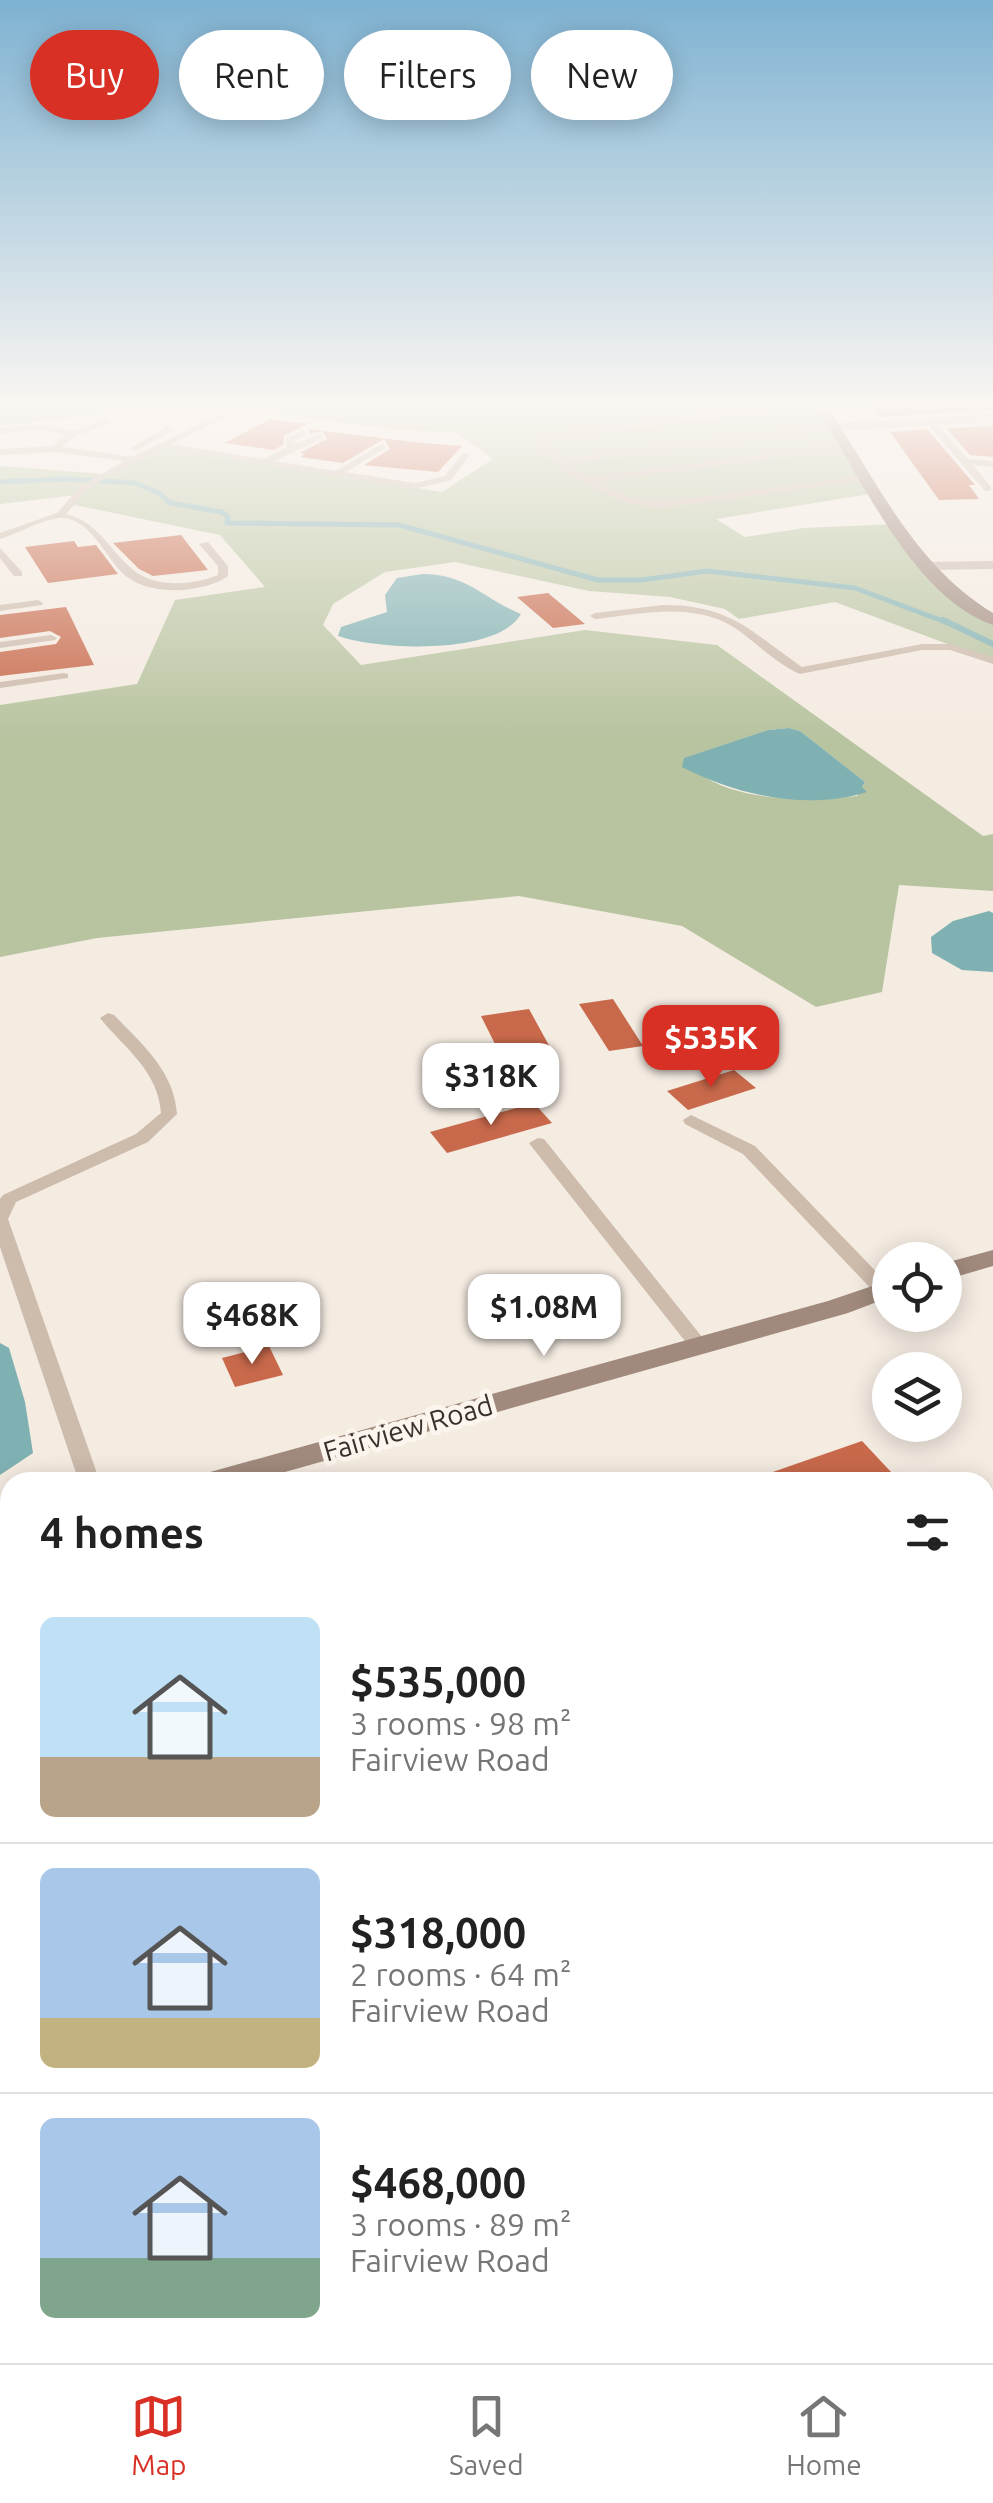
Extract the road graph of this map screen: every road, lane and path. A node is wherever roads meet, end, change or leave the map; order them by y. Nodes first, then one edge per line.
1 (60, 516) edge
2 (62, 516) edge
3 (892, 516) edge
4 (0, 536) edge
5 (204, 544) dead end
6 (0, 551) edge
7 (993, 565) edge
8 (926, 566) junction
9 (18, 574) dead end
10 (38, 603) dead end
11 (0, 608) edge
12 (595, 616) dead end
13 (993, 620) edge
14 (52, 638) dead end
15 (0, 645) edge
16 (993, 661) edge
17 (64, 676) dead end
18 (0, 685) edge
19 (108, 1018) dead end
20 (690, 1120) dead end
21 (538, 1143) dead end
22 (0, 1219) edge
23 (993, 1258) edge
24 (962, 1267) edge
25 (872, 1275) edge
26 (872, 1294) edge
27 (699, 1346) junction
28 (87, 1472) edge
29 (281, 1472) edge

1 - 4 lane
2 - 5 lane
3 - 8 street
6 - 9 lane
7 - 8 street
8 - 13 street
10 - 11 lane
12 - 16 lane
14 - 15 lane
17 - 18 lane
19 - 22 lane
20 - 25 lane
21 - 27 lane
22 - 28 lane
23 - 24 street
26 - 27 street, Fairview Road
27 - 29 street, Fairview Road

